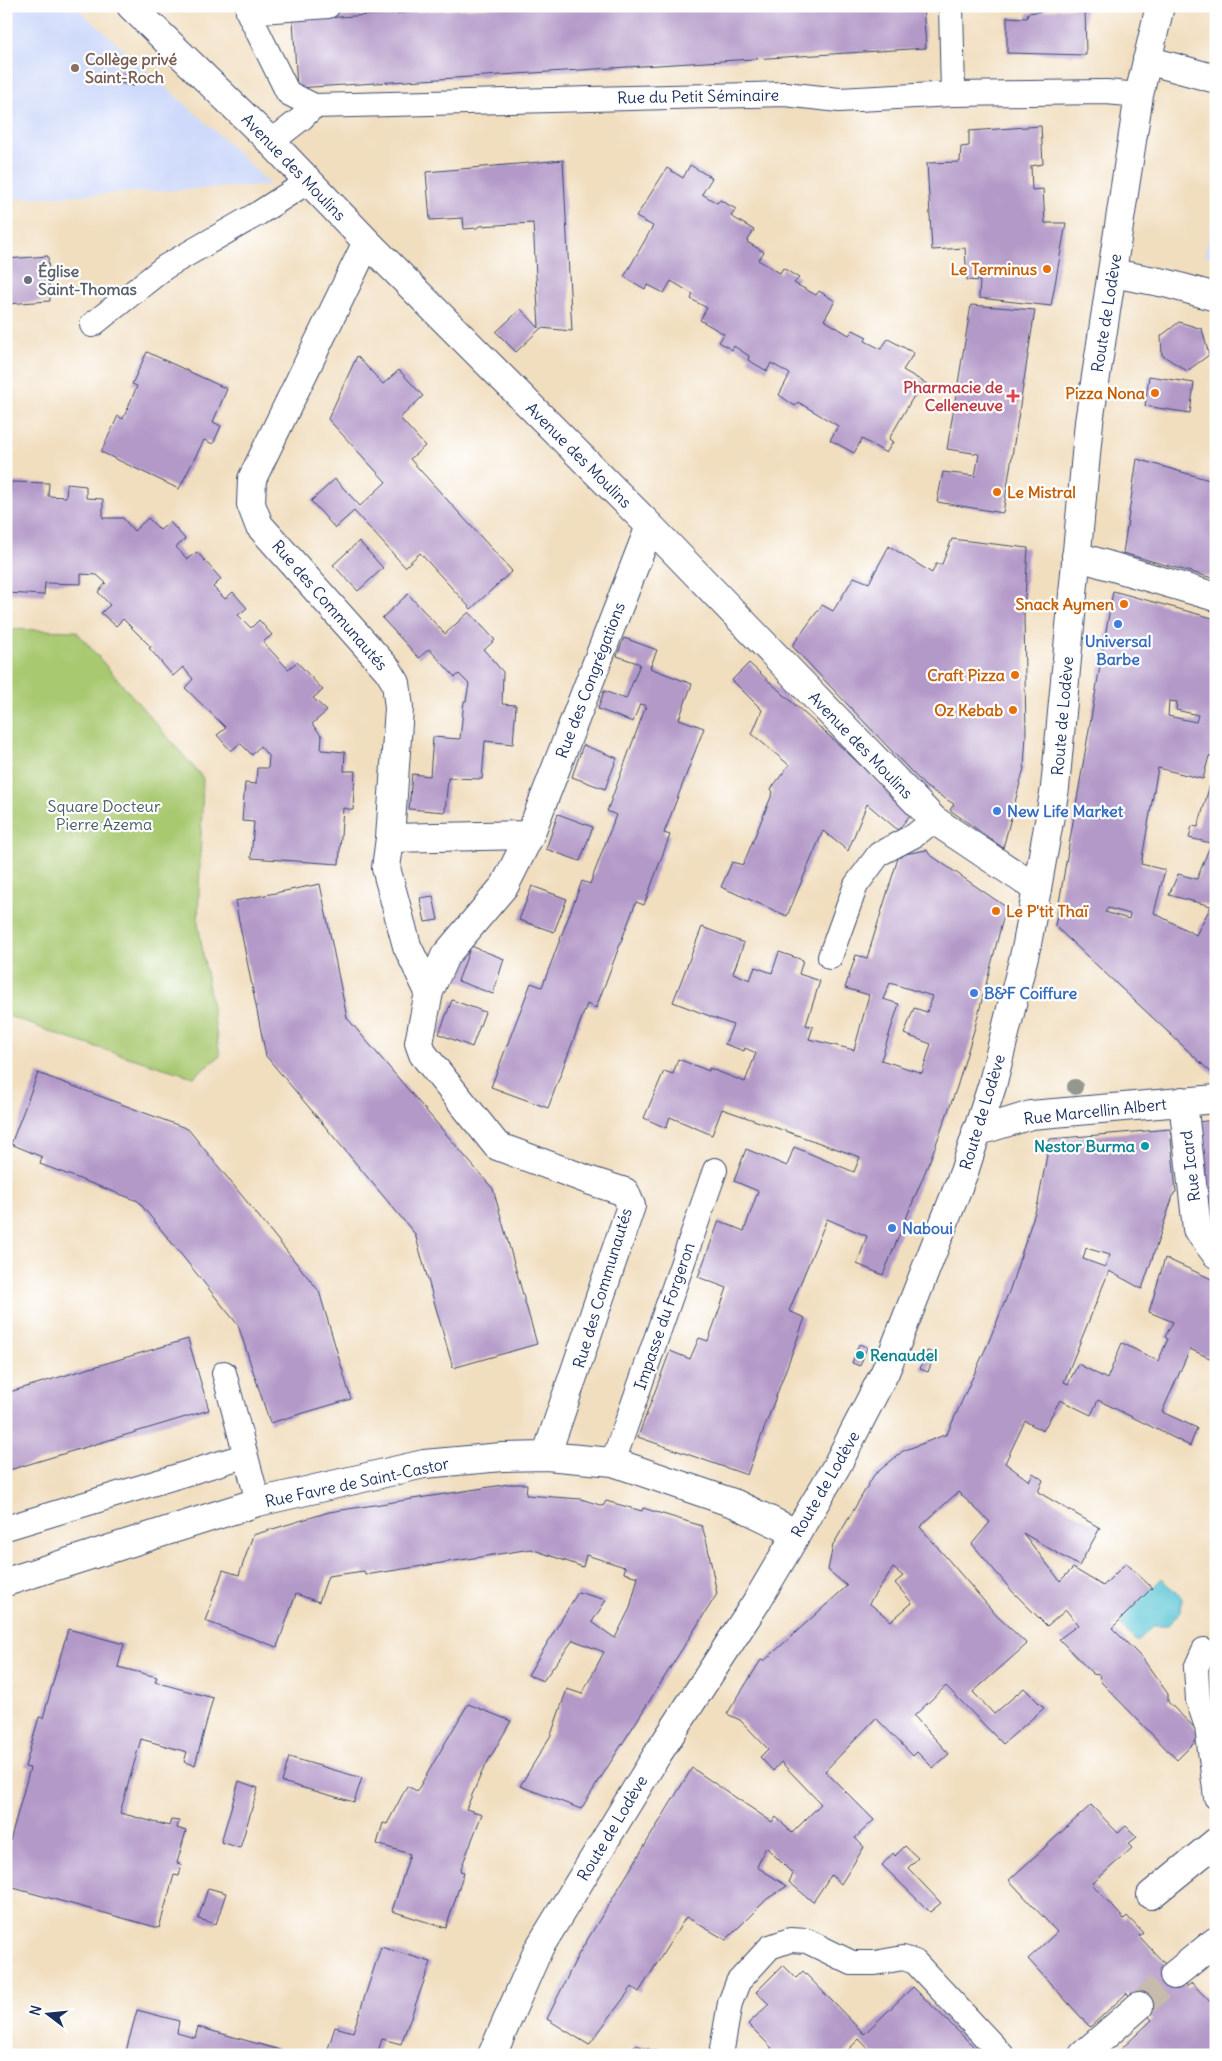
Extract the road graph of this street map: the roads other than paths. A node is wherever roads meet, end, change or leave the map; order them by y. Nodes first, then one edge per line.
1 (131, 6) edge
2 (328, 6) edge
3 (951, 6) edge
4 (1160, 6) edge
5 (248, 9) edge
6 (1147, 60) junction
7 (1216, 79) edge
8 (953, 94) junction
9 (1139, 95) junction
10 (314, 106) junction
11 (271, 142) junction
12 (309, 181) junction
13 (366, 242) junction
14 (1112, 273) junction
15 (1216, 297) edge
16 (92, 325) dead end
17 (650, 526) junction
18 (1076, 556) junction
19 (1216, 597) edge
20 (934, 820) junction
21 (530, 835) junction
22 (390, 838) junction
23 (1037, 889) junction
24 (830, 957) dead end
25 (429, 992) junction
26 (1216, 1099) edge
27 (1183, 1102) junction
28 (976, 1132) junction
29 (715, 1170) dead end
30 (1216, 1254) edge
31 (224, 1373) dead end
32 (244, 1456) junction
33 (546, 1456) junction
34 (613, 1462) junction
35 (258, 1502) junction
36 (6, 1528) edge
37 (796, 1533) junction
38 (6, 1582) edge
39 (1204, 1650) dead end
40 (1216, 1797) edge
41 (1216, 1842) edge
42 (1151, 1895) dead end
43 (1216, 1941) edge
44 (1174, 1974) tunnel mouth
45 (1139, 2006) tunnel mouth
46 (492, 2055) edge
47 (720, 2055) edge
48 (1002, 2055) edge
49 (1083, 2055) edge

1 - 11 street, Avenue des Moulins
2 - 5 lane
3 - 8 lane
4 - 6 street, Route de Lodève
5 - 10 lane
6 - 7 street
6 - 9 street, Route de Lodève
8 - 9 lane, Rue du Petit Séminaire
8 - 10 lane, Rue du Petit Séminaire
9 - 14 street, Route de Lodève
10 - 11 lane
11 - 12 street, Avenue des Moulins
12 - 13 street, Avenue des Moulins
12 - 16 lane
13 - 17 street, Avenue des Moulins
13 - 22 street, Rue des Communautés
14 - 15 street
14 - 18 street, Route de Lodève
17 - 20 street, Avenue des Moulins
17 - 21 street, Rue des Congrégations
18 - 19 street
18 - 23 street, Route de Lodève
20 - 23 street, Avenue des Moulins
20 - 24 lane
21 - 22 street
21 - 25 street, Rue des Congrégations
22 - 25 street, Rue des Communautés
23 - 28 street, Route de Lodève
25 - 33 street, Rue des Communautés
26 - 27 street, Rue Marcellin Albert
27 - 28 street, Rue Marcellin Albert
27 - 30 street, Rue Icard
28 - 37 street, Route de Lodève
29 - 34 lane, Impasse du Forgeron
31 - 32 lane
32 - 35 lane
32 - 36 lane
33 - 34 street, Rue Favre de Saint-Castor
33 - 35 street, Rue Favre de Saint-Castor
34 - 37 street, Rue Favre de Saint-Castor
35 - 38 street, Rue Favre de Saint-Castor
37 - 46 street, Route de Lodève
39 - 40 lane
41 - 42 street
43 - 44 street
45 - 49 street
47 - 48 lane

